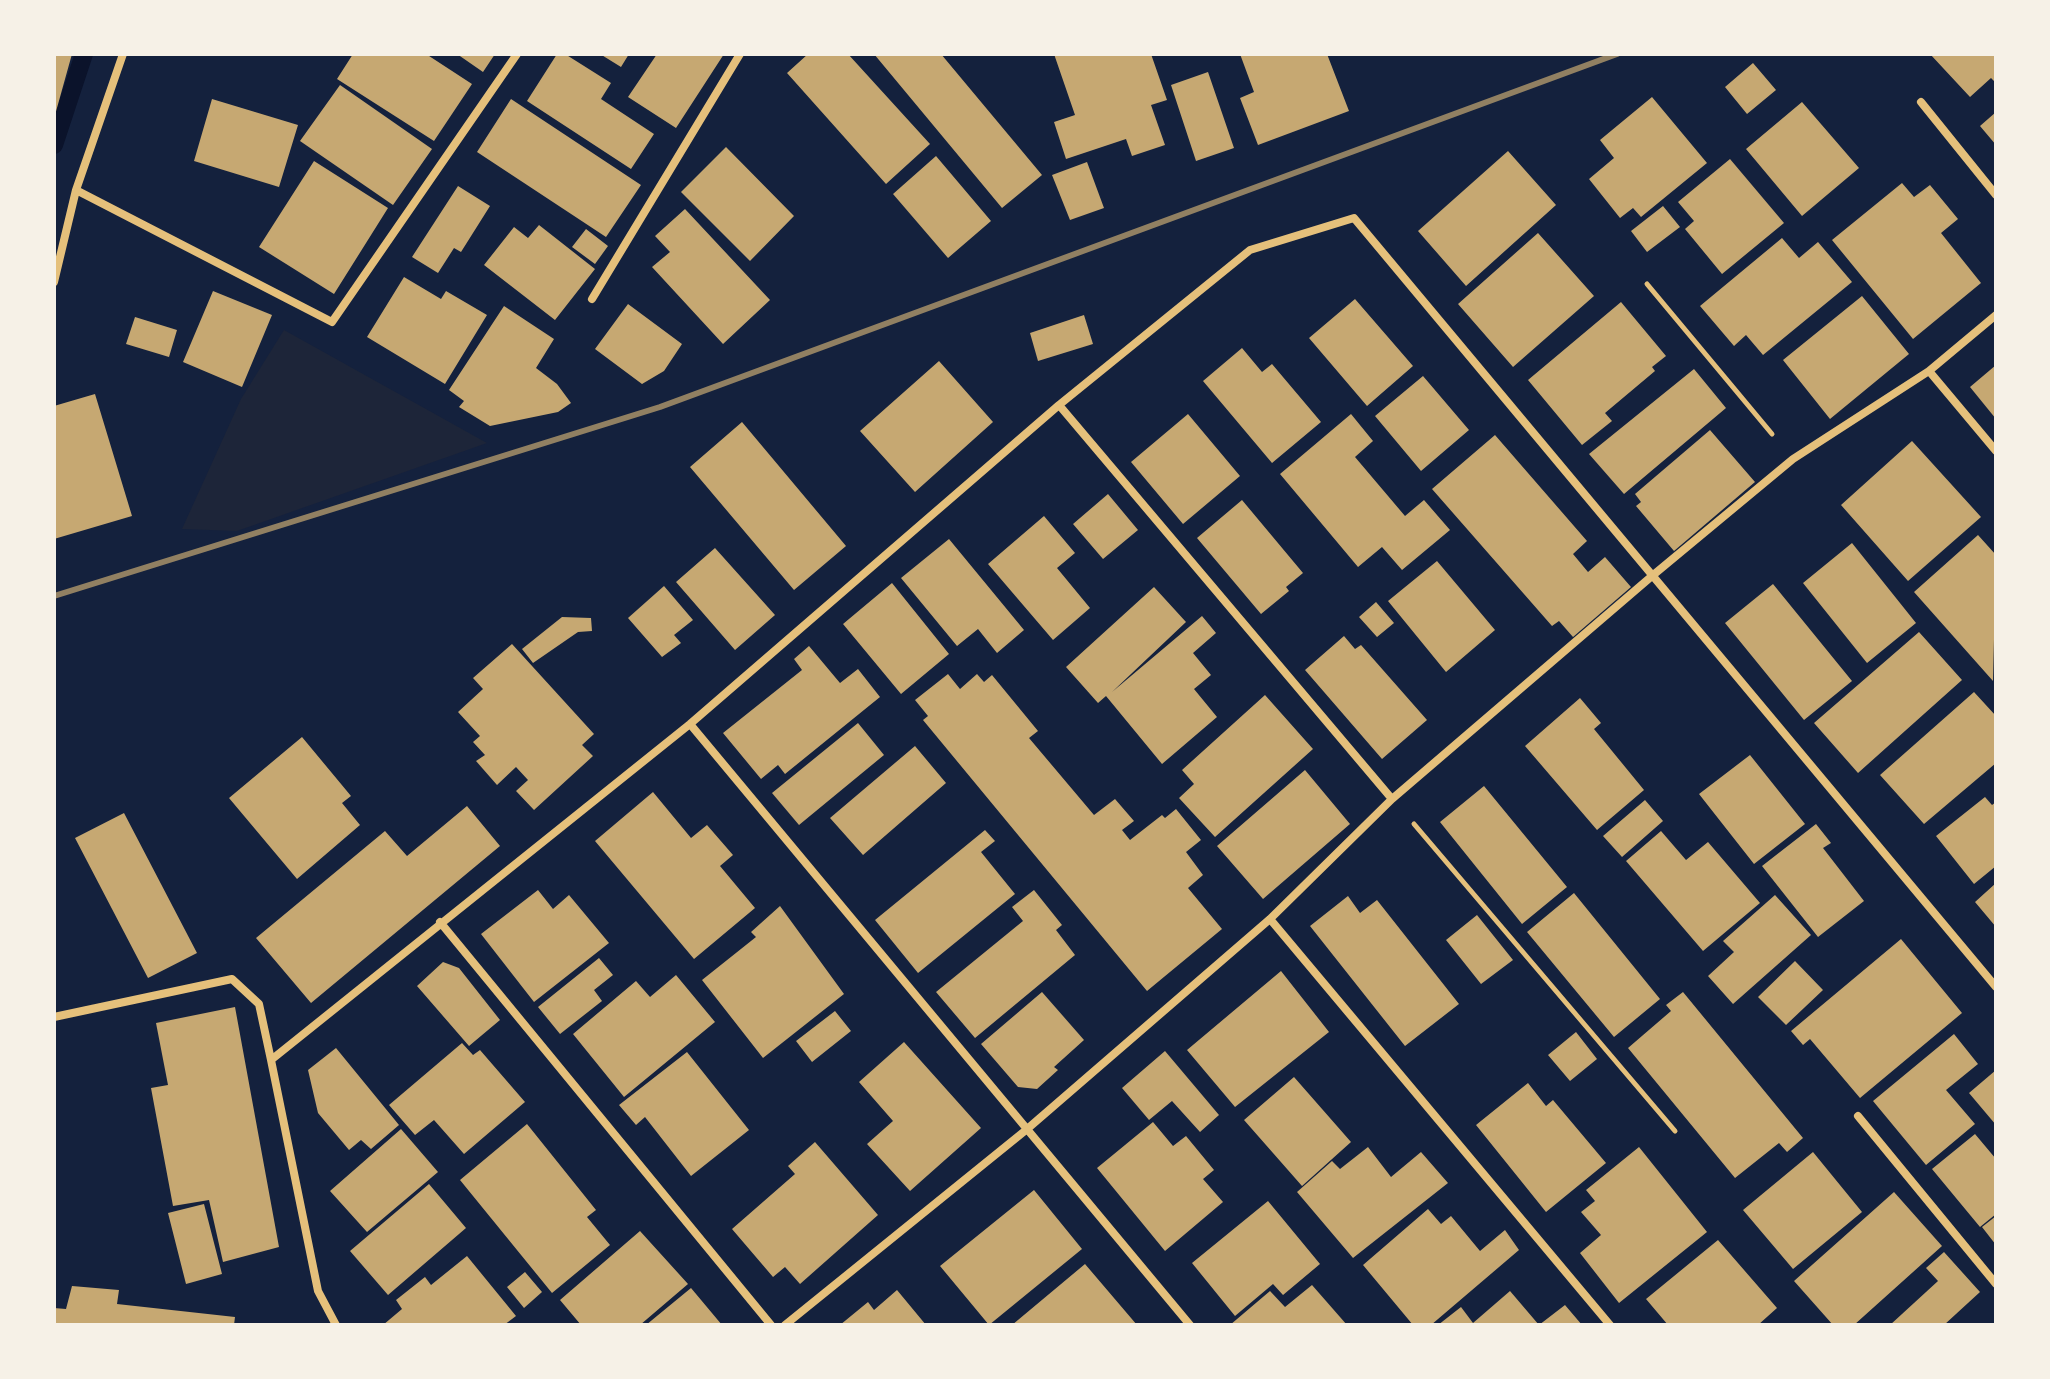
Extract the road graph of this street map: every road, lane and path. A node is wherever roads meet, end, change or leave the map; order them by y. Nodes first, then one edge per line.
1 (123, 54) edge
2 (517, 54) edge
3 (740, 54) edge
4 (1921, 102) dead end
5 (76, 190) junction
6 (1996, 195) edge
7 (54, 282) edge
8 (1647, 284) dead end
9 (592, 299) dead end
10 (1996, 315) edge
11 (1929, 371) junction
12 (1059, 405) junction
13 (1996, 451) edge
14 (1793, 459) junction
15 (1652, 576) junction
16 (690, 724) junction
17 (1392, 799) junction
18 (1270, 919) junction
19 (440, 922) junction
20 (1996, 987) edge
21 (54, 1017) edge
22 (271, 1060) junction
23 (1858, 1116) dead end
24 (1026, 1130) junction
25 (1675, 1131) dead end
26 (1996, 1284) edge
27 (336, 1325) edge
28 (771, 1325) edge
29 (785, 1325) edge
30 (1190, 1325) edge
31 (1610, 1325) edge

1 - 5 street
2 - 5 street
3 - 9 street
4 - 6 street
5 - 7 street
8 - 14 path
10 - 11 street
11 - 13 street
11 - 14 street
12 - 15 street
12 - 16 street
12 - 17 street
14 - 15 street
15 - 17 street
15 - 20 street
16 - 19 street
16 - 24 street
17 - 18 street
17 - 25 path
18 - 24 street
18 - 31 street
19 - 22 street
19 - 28 street
21 - 22 street
22 - 27 street
23 - 26 street
24 - 29 street
24 - 30 street

